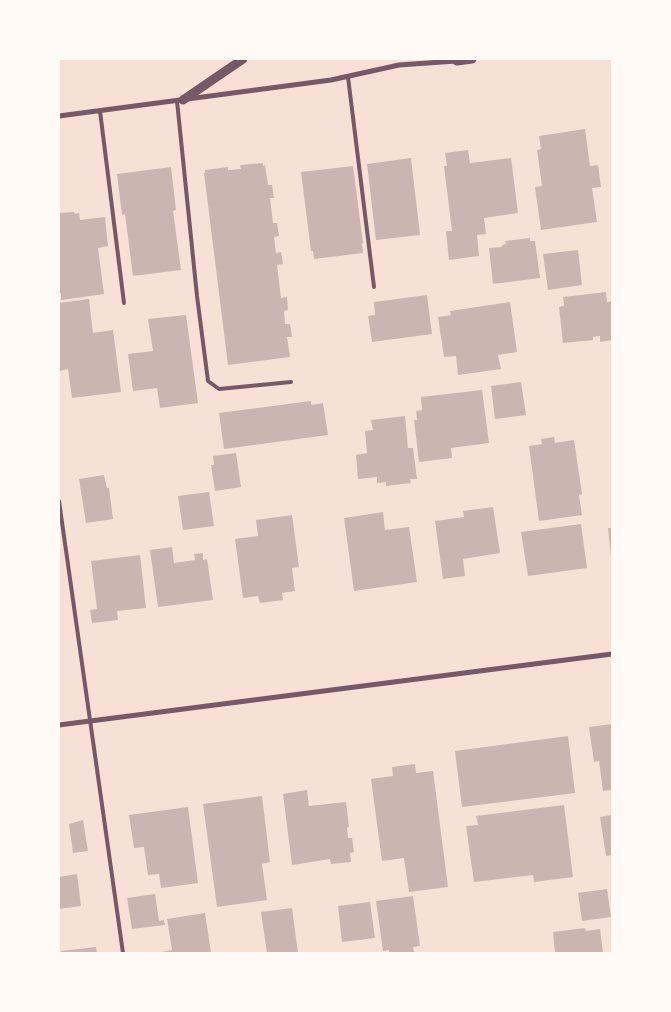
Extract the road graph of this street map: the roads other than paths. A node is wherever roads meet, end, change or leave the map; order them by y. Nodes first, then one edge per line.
1 (243, 59) edge
2 (472, 59) edge
3 (456, 60) edge
4 (348, 77) junction
5 (180, 100) junction
6 (100, 111) junction
7 (59, 116) edge
8 (374, 287) dead end
9 (124, 304) dead end
10 (291, 382) dead end
11 (59, 501) edge
12 (612, 654) edge
13 (90, 720) junction
14 (59, 725) edge
15 (123, 953) edge

1 - 5 street
2 - 3 street
3 - 4 street
4 - 5 street
4 - 8 lane
5 - 6 street
5 - 10 lane
6 - 7 street
6 - 9 lane
11 - 13 lane
12 - 13 street
13 - 14 street
13 - 15 lane

